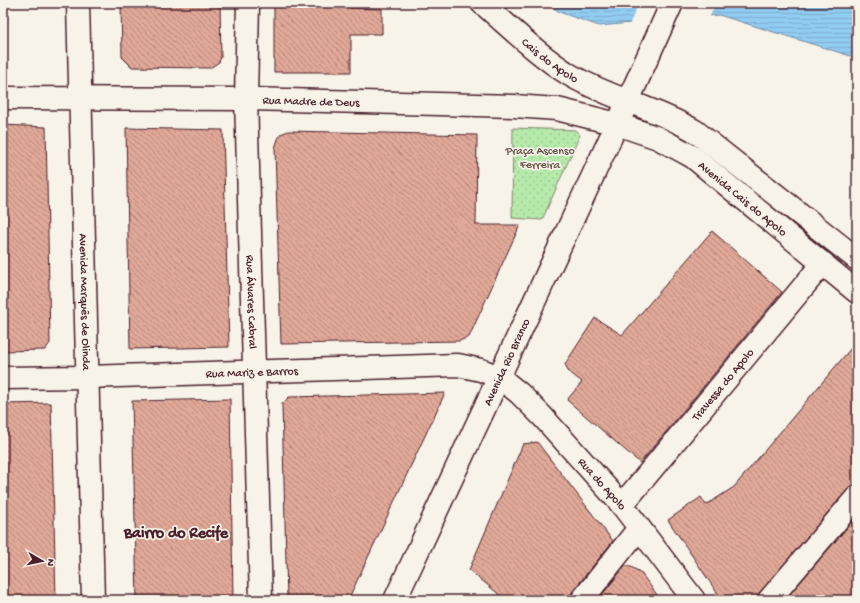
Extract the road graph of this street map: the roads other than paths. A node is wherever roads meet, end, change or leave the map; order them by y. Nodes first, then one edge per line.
1 (78, 3) edge
2 (248, 3) edge
3 (482, 3) edge
4 (672, 3) edge
5 (3, 98) edge
6 (80, 99) junction
7 (246, 99) junction
8 (628, 101) junction
9 (617, 124) junction
10 (857, 259) edge
11 (823, 263) junction
12 (857, 292) edge
13 (255, 371) junction
14 (87, 377) junction
15 (499, 377) junction
16 (3, 378) edge
17 (857, 497) edge
18 (622, 505) junction
19 (639, 528) junction
20 (93, 600) edge
21 (261, 600) edge
22 (395, 600) edge
23 (582, 600) edge
24 (694, 600) edge
25 (769, 600) edge

1 - 6 street, Avenida Marquês de Olinda
2 - 7 street, Rua Álvares Cabral
3 - 8 street, Cais do Apolo
4 - 8 street, Avenida Rio Branco
5 - 6 street, Rua Madre de Deus
6 - 7 street, Rua Madre de Deus
6 - 14 street, Avenida Marquês de Olinda
7 - 9 street, Rua Madre de Deus
7 - 13 street, Rua Álvares Cabral
8 - 9 street, Avenida Rio Branco
8 - 10 street, Avenida Cais do Apolo
9 - 11 street, Avenida Cais do Apolo
9 - 15 street, Avenida Rio Branco
11 - 12 street, Avenida Cais do Apolo
11 - 18 street, Travessa do Apolo
13 - 14 street, Rua Mariz e Barros
13 - 15 street, Rua Mariz e Barros
13 - 21 street, Rua Álvares Cabral
14 - 16 street, Rua Mariz e Barros
14 - 20 street, Avenida Marquês de Olinda
15 - 18 street, Rua do Apolo
15 - 22 street, Avenida Rio Branco
17 - 25 street
18 - 19 street, Rua do Apolo
19 - 23 street
19 - 24 street, Rua do Apolo

